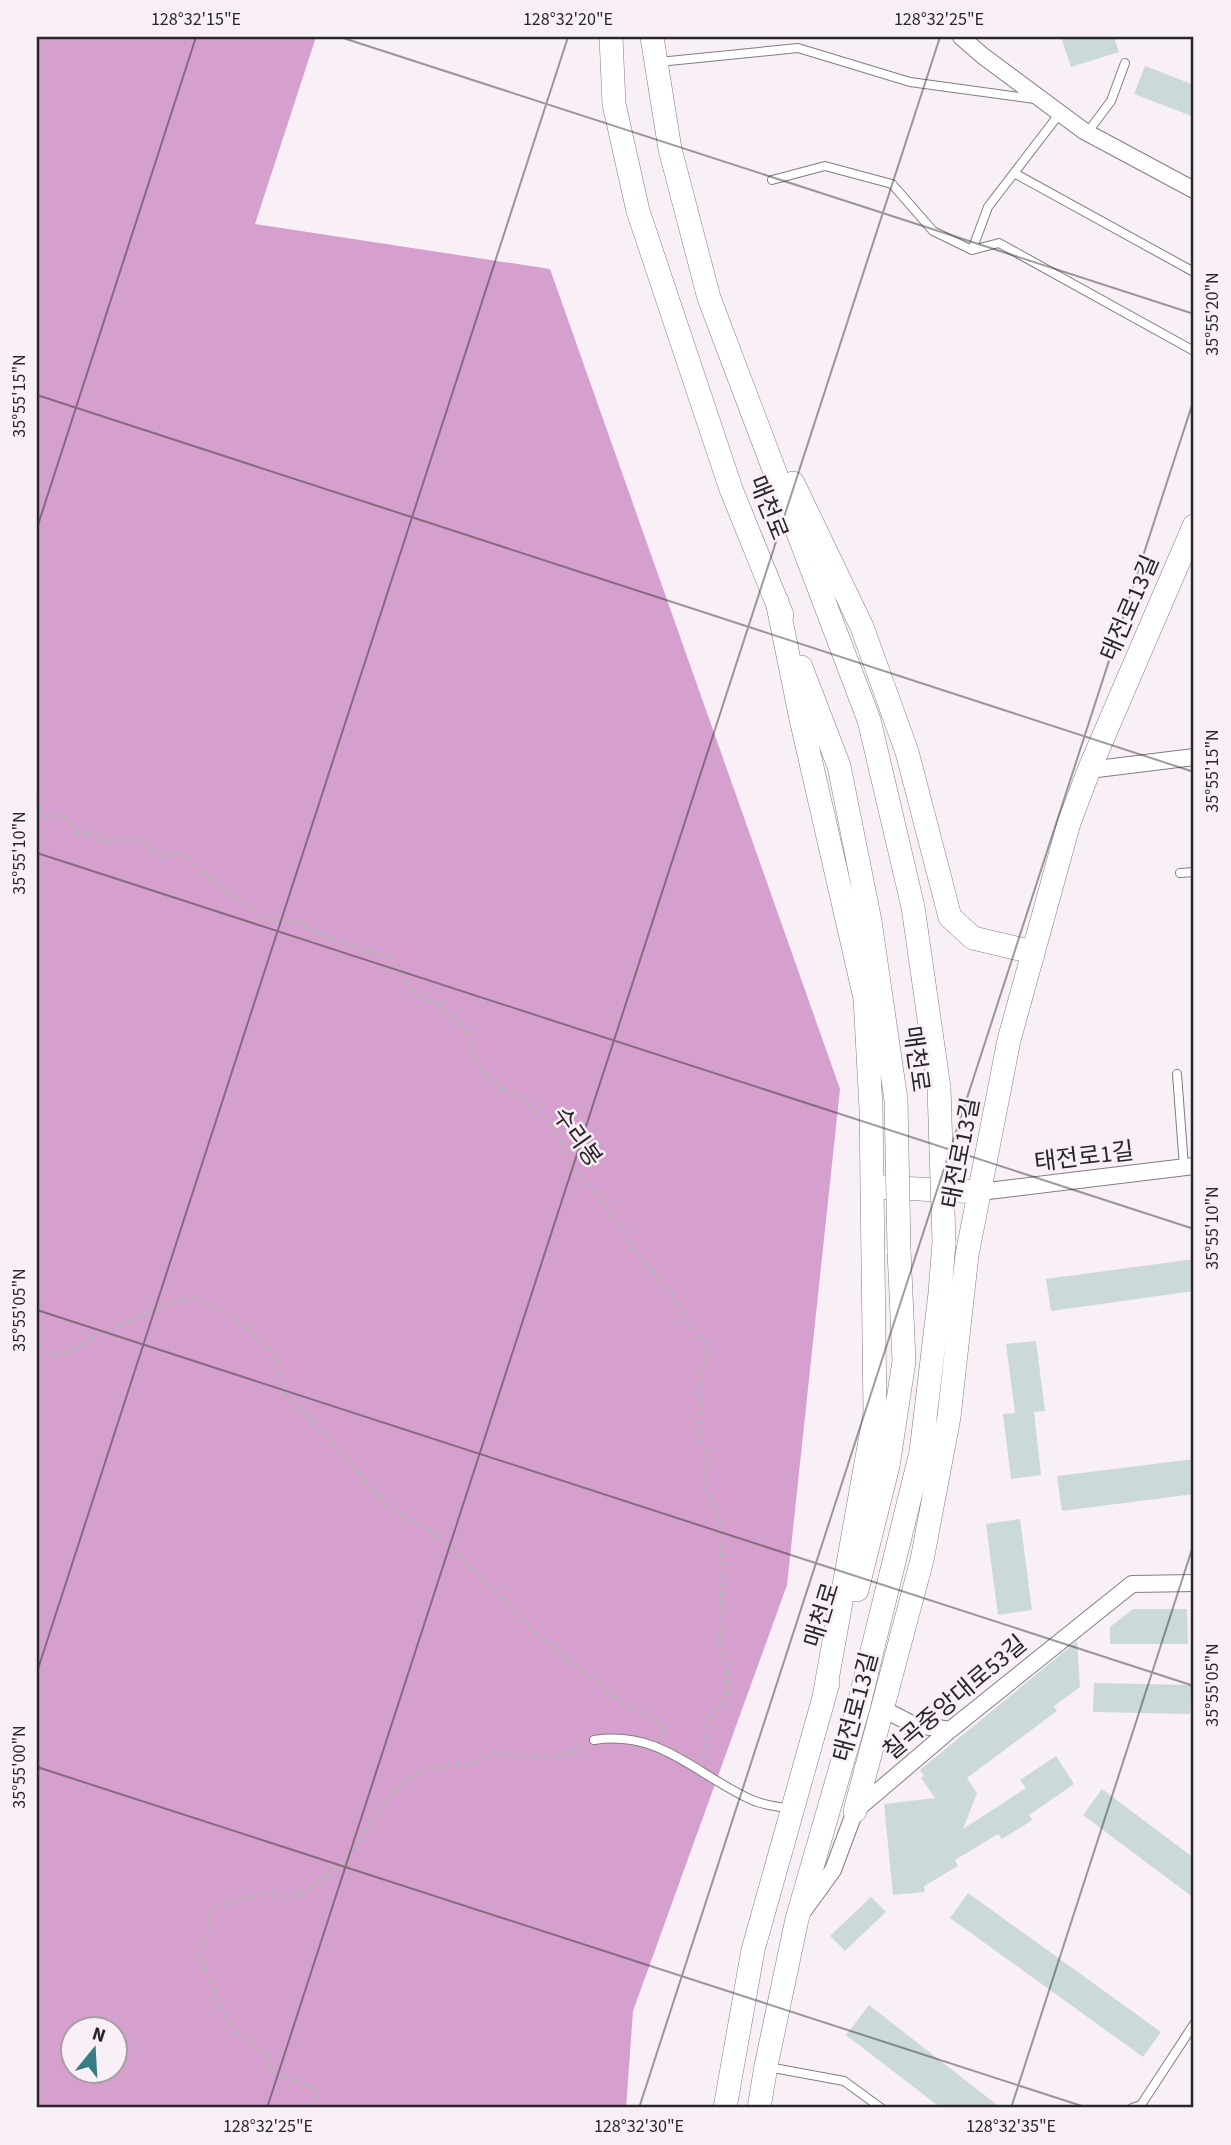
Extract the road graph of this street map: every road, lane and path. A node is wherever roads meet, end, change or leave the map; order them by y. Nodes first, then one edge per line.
1 (611, 37) edge
2 (652, 37) edge
3 (961, 37) edge
4 (656, 63) junction
5 (1125, 63) dead end
6 (1041, 100) junction
7 (1060, 113) junction
8 (1087, 133) junction
9 (1014, 173) junction
10 (772, 180) dead end
11 (1194, 190) edge
12 (972, 250) junction
13 (1194, 272) edge
14 (1194, 351) edge
15 (757, 425) junction
16 (1194, 526) edge
17 (777, 601) junction
18 (1194, 757) edge
19 (1089, 770) junction
20 (37, 798) edge
21 (1194, 872) edge
22 (1180, 873) dead end
23 (1032, 955) junction
24 (1177, 1074) dead end
25 (1189, 1167) edge
26 (871, 1186) junction
27 (980, 1192) junction
28 (37, 1344) edge
29 (1194, 1583) edge
30 (824, 1697) junction
31 (883, 1709) junction
32 (950, 1730) junction
33 (594, 1740) joint
34 (660, 1747) junction
35 (704, 1772) junction
36 (792, 1810) junction
37 (855, 1811) junction
38 (797, 1919) junction
39 (1194, 2024) edge
40 (766, 2066) junction
41 (320, 2108) edge
42 (725, 2108) edge
43 (759, 2108) edge
44 (881, 2108) edge
45 (1132, 2108) edge

1 - 17 main road, 매천로
2 - 4 main road, 매천로
3 - 6 street
4 - 6 lane
4 - 15 main road, 매천로
5 - 8 lane
6 - 7 street
7 - 8 street
7 - 9 lane
8 - 11 street
9 - 12 lane
9 - 13 lane
10 - 12 lane
12 - 14 lane
15 - 23 main road
15 - 38 main road, 매천로, bridge
16 - 19 main road, 태전로13길
17 - 26 main road
17 - 30 main road, 매천로, bridge
18 - 19 street
19 - 23 main road, 태전로13길
20 - 35 path, 수리봉
21 - 22 lane
23 - 27 main road, 태전로13길
24 - 25 lane
25 - 27 street, 태전로1길
26 - 27 main road
26 - 30 main road
27 - 31 main road, 태전로13길
28 - 34 path
29 - 32 street, 칠곡중앙대로53길
30 - 36 main road, 매천로
31 - 32 street
31 - 37 main road, 태전로13길
32 - 37 street, 칠곡중앙대로53길
33 - 34 lane
33 - 41 path
34 - 35 lane
35 - 36 lane
36 - 42 main road, 매천로
37 - 38 street, 칠곡중앙대로53길
38 - 40 main road
39 - 45 lane
40 - 43 main road
40 - 44 lane

